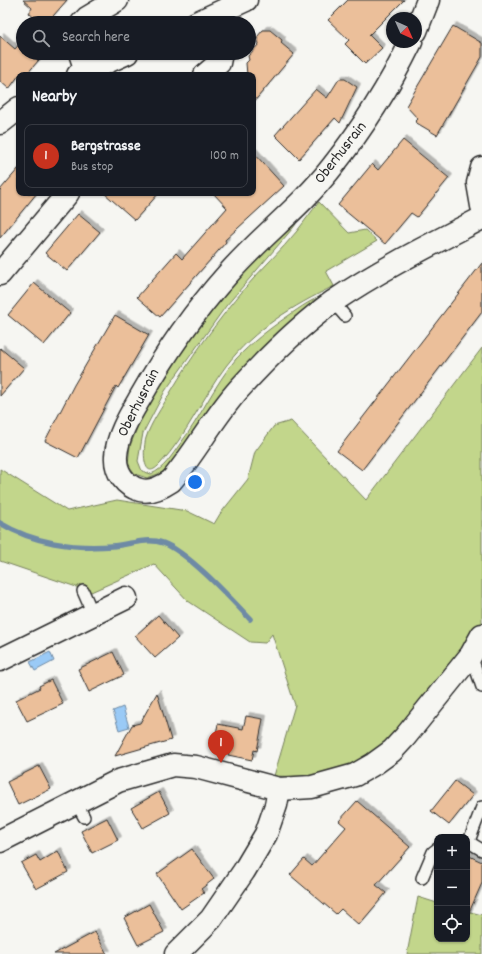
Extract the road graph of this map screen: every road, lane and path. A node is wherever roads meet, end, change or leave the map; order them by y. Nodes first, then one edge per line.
1 (117, 0) edge
2 (246, 0) edge
3 (428, 0) edge
4 (90, 16) edge
5 (217, 16) edge
6 (422, 16) edge
7 (408, 48) edge
8 (102, 60) edge
9 (220, 60) edge
10 (81, 66) edge
11 (208, 72) edge
12 (16, 110) edge
13 (0, 123) edge
14 (482, 168) edge
15 (65, 196) edge
16 (482, 206) edge
17 (482, 218) edge
18 (0, 274) edge
19 (83, 591) dead end
20 (126, 598) dead end
21 (93, 614) junction
22 (482, 635) edge
23 (471, 655) junction
24 (0, 660) edge
25 (482, 687) edge
26 (279, 789) junction
27 (482, 807) edge
28 (470, 836) edge
29 (0, 841) edge
30 (470, 842) edge
31 (482, 850) edge
32 (434, 851) edge
33 (422, 878) dead end
34 (176, 954) edge

1 - 4 street
2 - 5 street
3 - 6 street
7 - 17 street, Oberhusrain
8 - 10 street
9 - 11 street
12 - 13 street
14 - 16 street
15 - 18 street
19 - 21 lane
20 - 21 street
21 - 24 street
22 - 23 street
23 - 25 lane
23 - 26 street
26 - 29 street
26 - 34 street
27 - 28 lane
30 - 31 lane
32 - 33 lane

